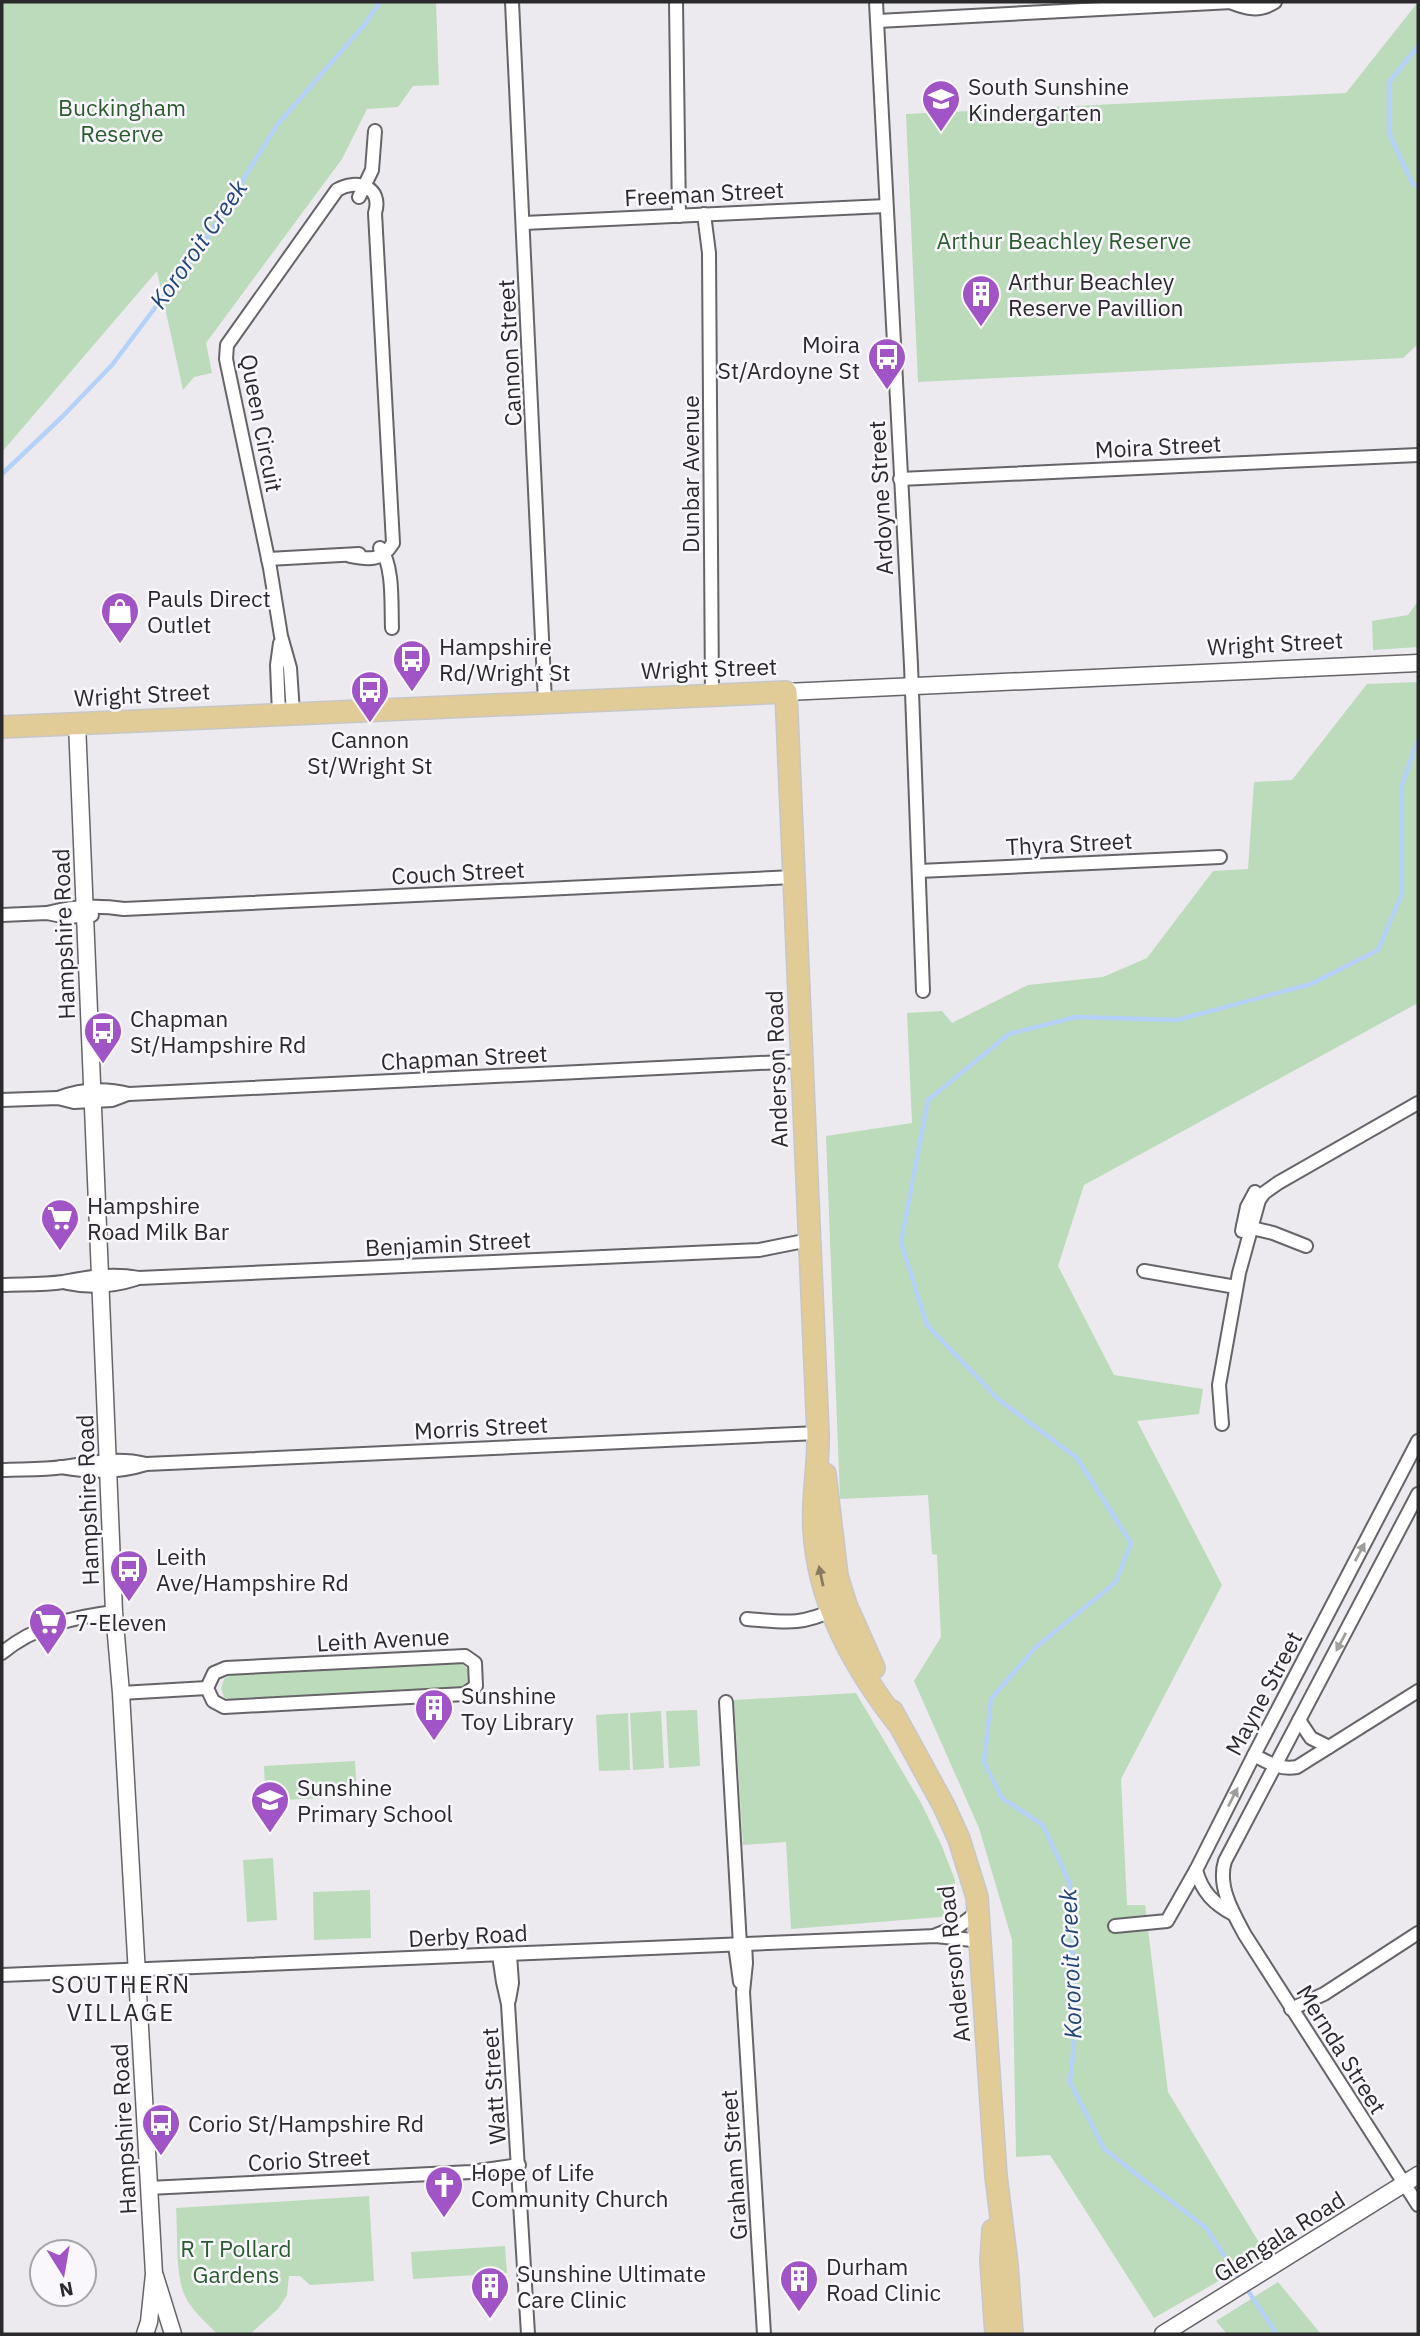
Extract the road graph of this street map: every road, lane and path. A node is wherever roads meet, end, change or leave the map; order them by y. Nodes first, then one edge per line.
1 (512, 2) edge
2 (676, 2) edge
3 (876, 2) edge
4 (1231, 2) edge
5 (1275, 2) edge
6 (1050, 6) edge
7 (1063, 6) edge
8 (878, 21) junction
9 (375, 131) dead end
10 (362, 192) junction
11 (886, 206) junction
12 (709, 214) junction
13 (679, 215) junction
14 (524, 223) junction
15 (1418, 455) edge
16 (900, 479) junction
17 (383, 551) junction
18 (269, 564) junction
19 (392, 628) dead end
20 (1418, 663) edge
21 (911, 686) junction
22 (786, 692) junction
23 (712, 695) junction
24 (545, 702) junction
25 (286, 714) junction
26 (76, 723) junction
27 (2, 727) edge
28 (1220, 857) dead end
29 (919, 871) junction
30 (794, 877) junction
31 (85, 911) junction
32 (2, 915) edge
33 (923, 991) dead end
34 (802, 1061) junction
35 (93, 1096) junction
36 (2, 1100) edge
37 (1418, 1103) edge
38 (1247, 1227) junction
39 (1306, 1246) dead end
40 (810, 1248) junction
41 (1144, 1271) dead end
42 (101, 1280) junction
43 (2, 1285) edge
44 (1236, 1287) junction
45 (1222, 1424) dead end
46 (818, 1439) junction
47 (1418, 1441) edge
48 (109, 1466) junction
49 (2, 1470) edge
50 (1418, 1494) edge
51 (1347, 1579) junction
52 (1367, 1592) junction
53 (838, 1608) junction
54 (114, 1612) junction
55 (747, 1619) dead end
56 (2, 1653) edge
57 (207, 1688) junction
58 (1418, 1690) edge
59 (121, 1693) junction
60 (726, 1702) dead end
61 (1299, 1720) junction
62 (1329, 1747) junction
63 (1254, 1755) junction
64 (1275, 1767) junction
65 (1217, 1827) junction
66 (1237, 1837) junction
67 (1196, 1870) junction
68 (978, 1912) junction
69 (1233, 1914) junction
70 (1115, 1926) dead end
71 (1418, 1933) edge
72 (936, 1936) junction
73 (981, 1941) junction
74 (740, 1945) junction
75 (505, 1955) junction
76 (137, 1971) junction
77 (2, 1975) edge
78 (1294, 2013) junction
79 (519, 2170) junction
80 (996, 2176) junction
81 (1411, 2180) edge
82 (149, 2188) junction
83 (1418, 2205) edge
84 (154, 2274) junction
85 (145, 2334) edge
86 (173, 2334) edge
87 (528, 2334) edge
88 (764, 2334) edge
89 (996, 2334) edge
90 (1012, 2334) edge
91 (1163, 2334) edge

1 - 14 street, Cannon Street
2 - 13 street
3 - 8 street, Ardoyne Street
4 - 5 street
4 - 7 street
6 - 7 street
6 - 8 street
8 - 11 street, Ardoyne Street
9 - 10 street
10 - 17 street
10 - 18 street, Queen Circuit
11 - 12 street, Freeman Street
11 - 16 street, Ardoyne Street
12 - 13 street, Freeman Street
12 - 23 street, Dunbar Avenue
13 - 14 street, Freeman Street
14 - 24 street, Cannon Street
15 - 16 street, Moira Street
16 - 21 street, Ardoyne Street
17 - 18 street
17 - 19 street
18 - 25 street, Queen Circuit
20 - 21 street, Wright Street
21 - 22 street, Wright Street
21 - 29 street, Ardoyne Street
22 - 23 main road, Wright Street
22 - 30 main road, Anderson Road
23 - 24 main road, Wright Street
24 - 25 main road, Wright Street
25 - 26 main road, Wright Street
26 - 27 main road, Wright Street
26 - 31 street, Hampshire Road
28 - 29 street, Thyra Street
29 - 33 street, Ardoyne Street
30 - 31 street, Couch Street
30 - 34 main road, Anderson Road
31 - 32 street, Couch Street
31 - 35 street, Hampshire Road
34 - 35 street, Chapman Street
34 - 40 main road, Anderson Road
35 - 36 street, Chapman Street
35 - 42 street, Hampshire Road
37 - 38 street
38 - 39 street
38 - 44 street
40 - 42 street, Benjamin Street
40 - 46 main road, Anderson Road
41 - 44 street
42 - 43 street, Benjamin Street
42 - 48 street, Hampshire Road
44 - 45 street
46 - 48 street, Morris Street
46 - 53 main road, Anderson Road
51 -> 47 street, Mayne Street
48 - 49 street, Morris Street
48 - 54 street, Hampshire Road
50 - 52 street, Mayne Street
51 - 52 street
51 - 63 street, Mayne Street
52 -> 61 street, Mayne Street
53 - 55 street
53 - 68 main road, Anderson Road
54 - 56 street
54 - 59 street, Hampshire Road
57 - 57 street, Leith Avenue
57 - 59 street
58 - 62 street
59 - 76 street, Hampshire Road
60 - 74 street, Graham Street
61 - 62 street
61 - 64 street, Mayne Street
62 - 64 street
63 - 64 street
65 -> 63 street, Mayne Street
64 - 66 street, Mayne Street
65 - 66 street
65 - 67 street, Mayne Street
66 - 69 street, Mayne Street
67 - 69 street
67 - 70 street, Mayne Street
68 - 72 street, Derby Road
68 - 73 main road, Anderson Road
69 - 78 street, Mernda Street
71 - 78 street
72 - 73 street, Derby Road
72 - 74 street, Derby Road
73 - 80 main road, Anderson Road
74 - 75 street, Derby Road
74 - 88 street, Graham Street
75 - 76 street, Derby Road
75 - 79 street, Watt Street
76 - 77 street, Derby Road
76 - 82 street, Hampshire Road
78 - 81 street, Mernda Street
79 - 82 street, Corio Street
79 - 87 street, Watt Street
80 - 89 main road, Anderson Road
80 - 90 main road, Anderson Road
81 - 83 street, Mernda Street
81 - 91 street, Glengala Road
82 - 84 street, Hampshire Road
84 - 85 street, Hampshire Road
84 - 86 street, Hampshire Road

